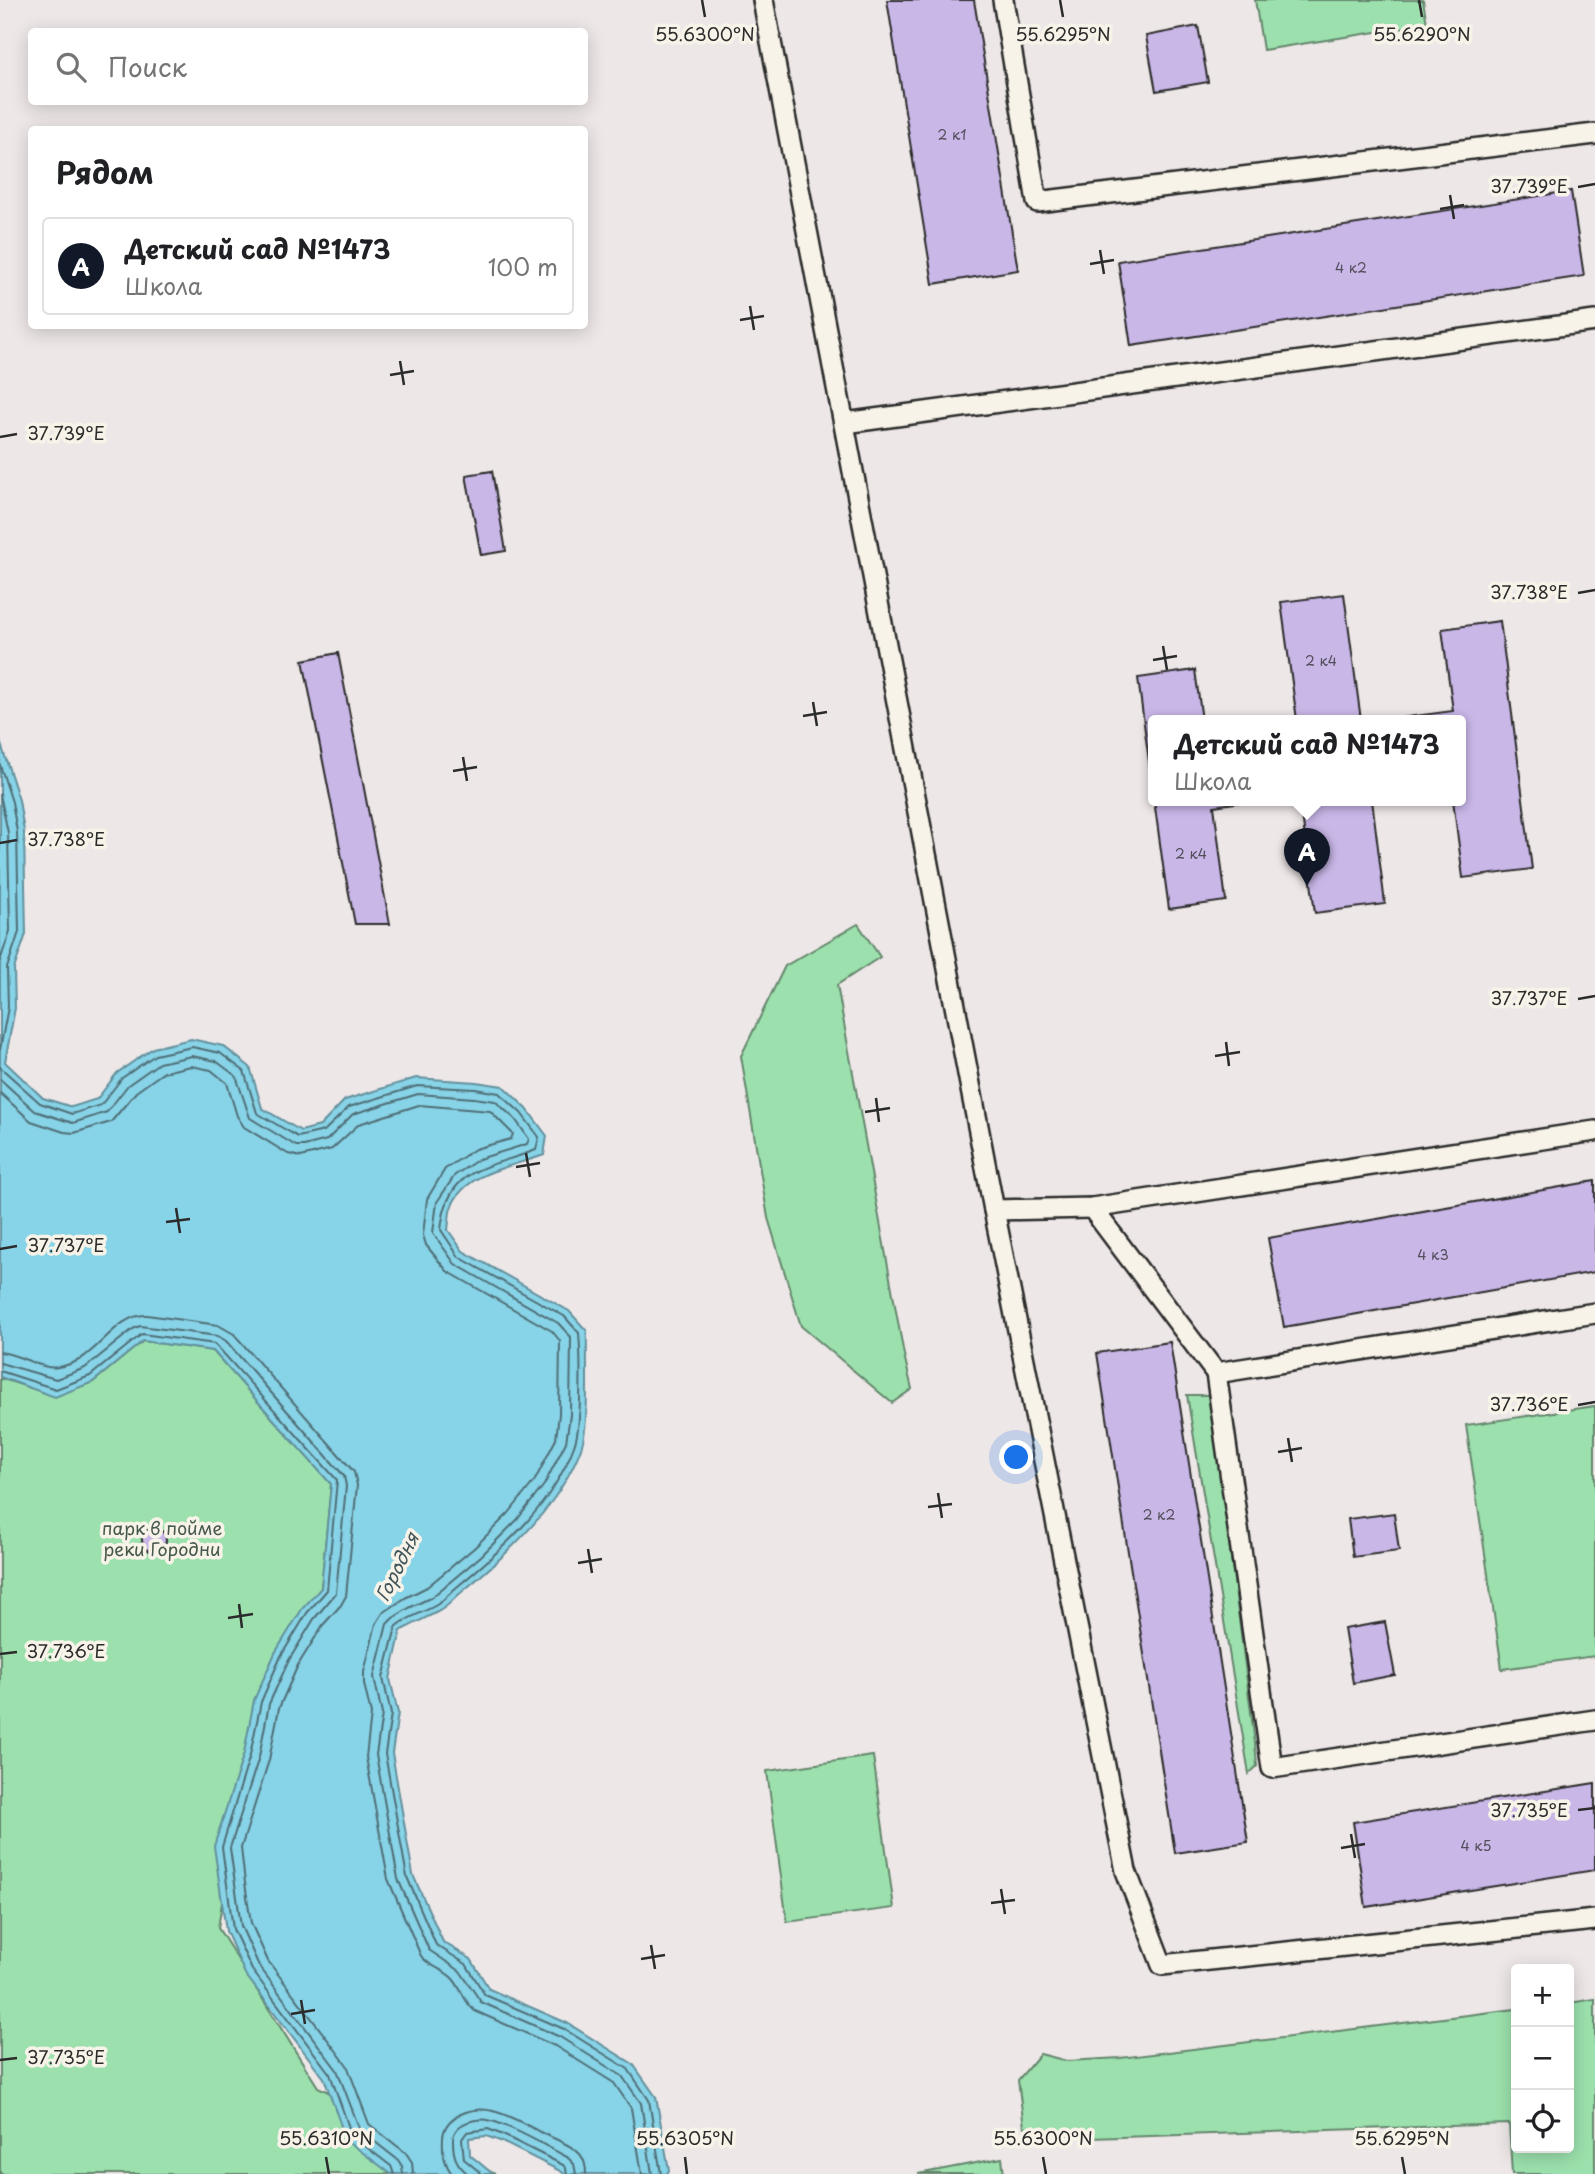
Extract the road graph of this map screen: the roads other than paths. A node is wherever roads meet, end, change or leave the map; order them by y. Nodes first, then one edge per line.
1 (763, 0) edge
2 (1003, 0) edge
3 (1595, 134) edge
4 (1595, 321) edge
5 (845, 423) junction
6 (1595, 1131) edge
7 (1092, 1208) junction
8 (994, 1210) junction
9 (1595, 1313) edge
10 (1216, 1373) junction
11 (1595, 1720) edge
12 (1595, 1920) edge

1 - 5 lane
2 - 3 lane
4 - 5 lane
5 - 8 lane
6 - 7 lane
7 - 8 lane
7 - 10 lane
8 - 12 lane
9 - 10 lane
10 - 11 lane

